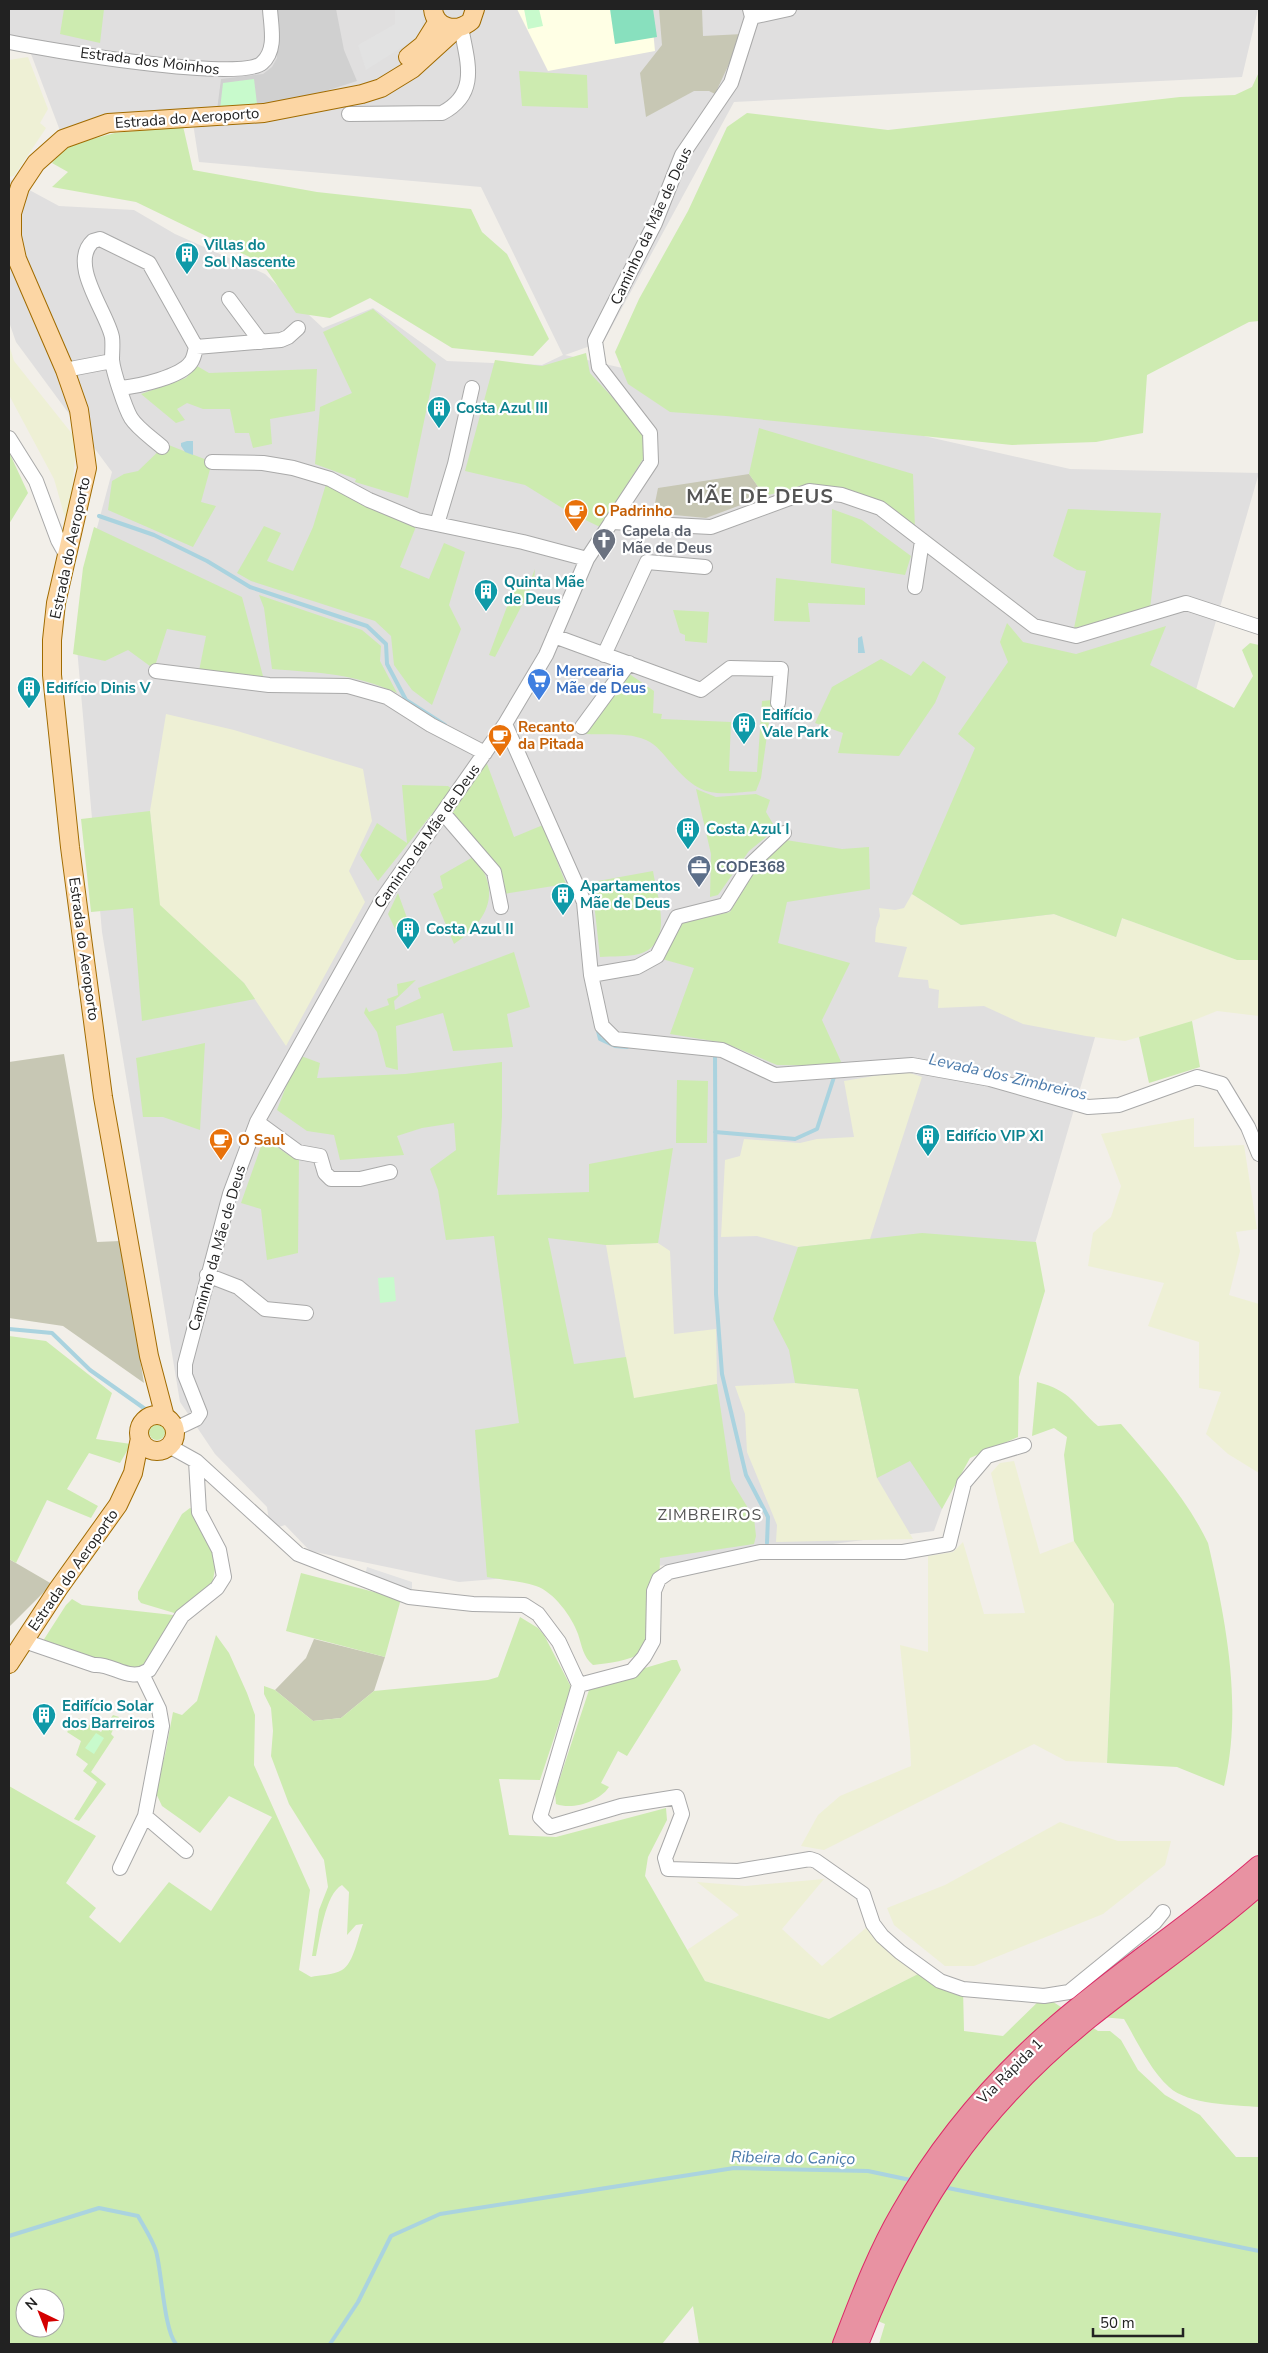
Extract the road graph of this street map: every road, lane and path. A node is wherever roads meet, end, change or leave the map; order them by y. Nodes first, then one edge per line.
1 (270, 9) edge
2 (789, 9) edge
3 (477, 10) edge
4 (751, 13) edge
5 (436, 15) edge
6 (459, 28) junction
7 (9, 42) edge
8 (346, 106) junction
9 (229, 299) dead end
10 (298, 328) dead end
11 (261, 342) junction
12 (196, 346) junction
13 (112, 361) junction
14 (65, 370) junction
15 (121, 388) junction
16 (472, 388) dead end
17 (9, 438) edge
18 (162, 447) dead end
19 (212, 462) dead end
20 (611, 522) junction
21 (437, 524) junction
22 (922, 540) junction
23 (68, 558) junction
24 (587, 559) junction
25 (705, 567) dead end
26 (915, 587) dead end
27 (1259, 627) edge
28 (554, 636) junction
29 (604, 654) junction
30 (629, 664) junction
31 (156, 671) dead end
32 (778, 703) dead end
33 (505, 724) junction
34 (582, 727) dead end
35 (485, 753) junction
36 (444, 814) junction
37 (784, 833) dead end
38 (502, 907) dead end
39 (592, 975) junction
40 (257, 1122) junction
41 (1259, 1154) edge
42 (390, 1172) dead end
43 (207, 1275) junction
44 (306, 1313) dead end
45 (163, 1421) junction
46 (140, 1438) junction
47 (1024, 1445) dead end
48 (162, 1448) junction
49 (196, 1461) junction
50 (133, 1473) junction
51 (24, 1641) junction
52 (9, 1664) edge
53 (142, 1674) junction
54 (579, 1685) junction
55 (145, 1816) junction
56 (186, 1851) dead end
57 (1259, 1866) edge
58 (120, 1868) dead end
59 (1259, 1885) edge
60 (1163, 1912) dead end
61 (1084, 2013) junction
62 (843, 2344) edge
63 (858, 2344) edge

1 - 7 street, Estrada dos Moinhos
2 - 4 street
3 - 6 main road, Estrada do Aeroporto
4 - 20 street, Caminho da Mãe de Deus
5 - 6 main road
5 - 8 main road, Estrada do Aeroporto
6 - 8 main road, Estrada do Aeroporto
6 - 8 street
8 - 14 main road, Estrada do Aeroporto
9 - 11 street
10 - 11 street
11 - 12 street
12 - 13 street
12 - 15 street
13 - 14 street
13 - 15 street
14 - 23 main road, Estrada do Aeroporto
15 - 18 street
16 - 21 street
17 - 23 street
19 - 21 street
20 - 22 street
20 - 24 street, Caminho da Mãe de Deus
21 - 24 street
22 - 26 street
22 - 27 street
23 - 45 main road, Estrada do Aeroporto
24 - 28 street, Caminho da Mãe de Deus
25 - 29 street
28 - 29 street
28 - 33 street, Caminho da Mãe de Deus
29 - 30 street
30 - 32 street
30 - 34 street
31 - 35 street
33 - 35 street, Caminho da Mãe de Deus
33 - 39 street
35 - 36 street, Caminho da Mãe de Deus
36 - 38 street
36 - 40 street, Caminho da Mãe de Deus
37 - 39 street
39 - 41 street
40 - 42 street
40 - 43 street, Caminho da Mãe de Deus
43 - 44 street
43 - 45 street, Caminho da Mãe de Deus
45 - 46 main road
45 - 48 main road
46 - 48 main road
46 - 50 main road, Estrada do Aeroporto
47 - 54 street
48 - 49 street
48 - 50 main road, Estrada do Aeroporto
49 - 53 street
49 - 54 street
50 - 51 main road, Estrada do Aeroporto
51 - 52 main road, Estrada do Aeroporto
51 - 53 street
53 - 55 street
54 - 60 street
55 - 56 street
55 - 58 street
57 - 61 highway, Via Rápida 1
59 - 61 highway, Via Rápida 1
61 - 62 highway, Via Rápida 1
61 - 63 highway, Via Rápida 1

